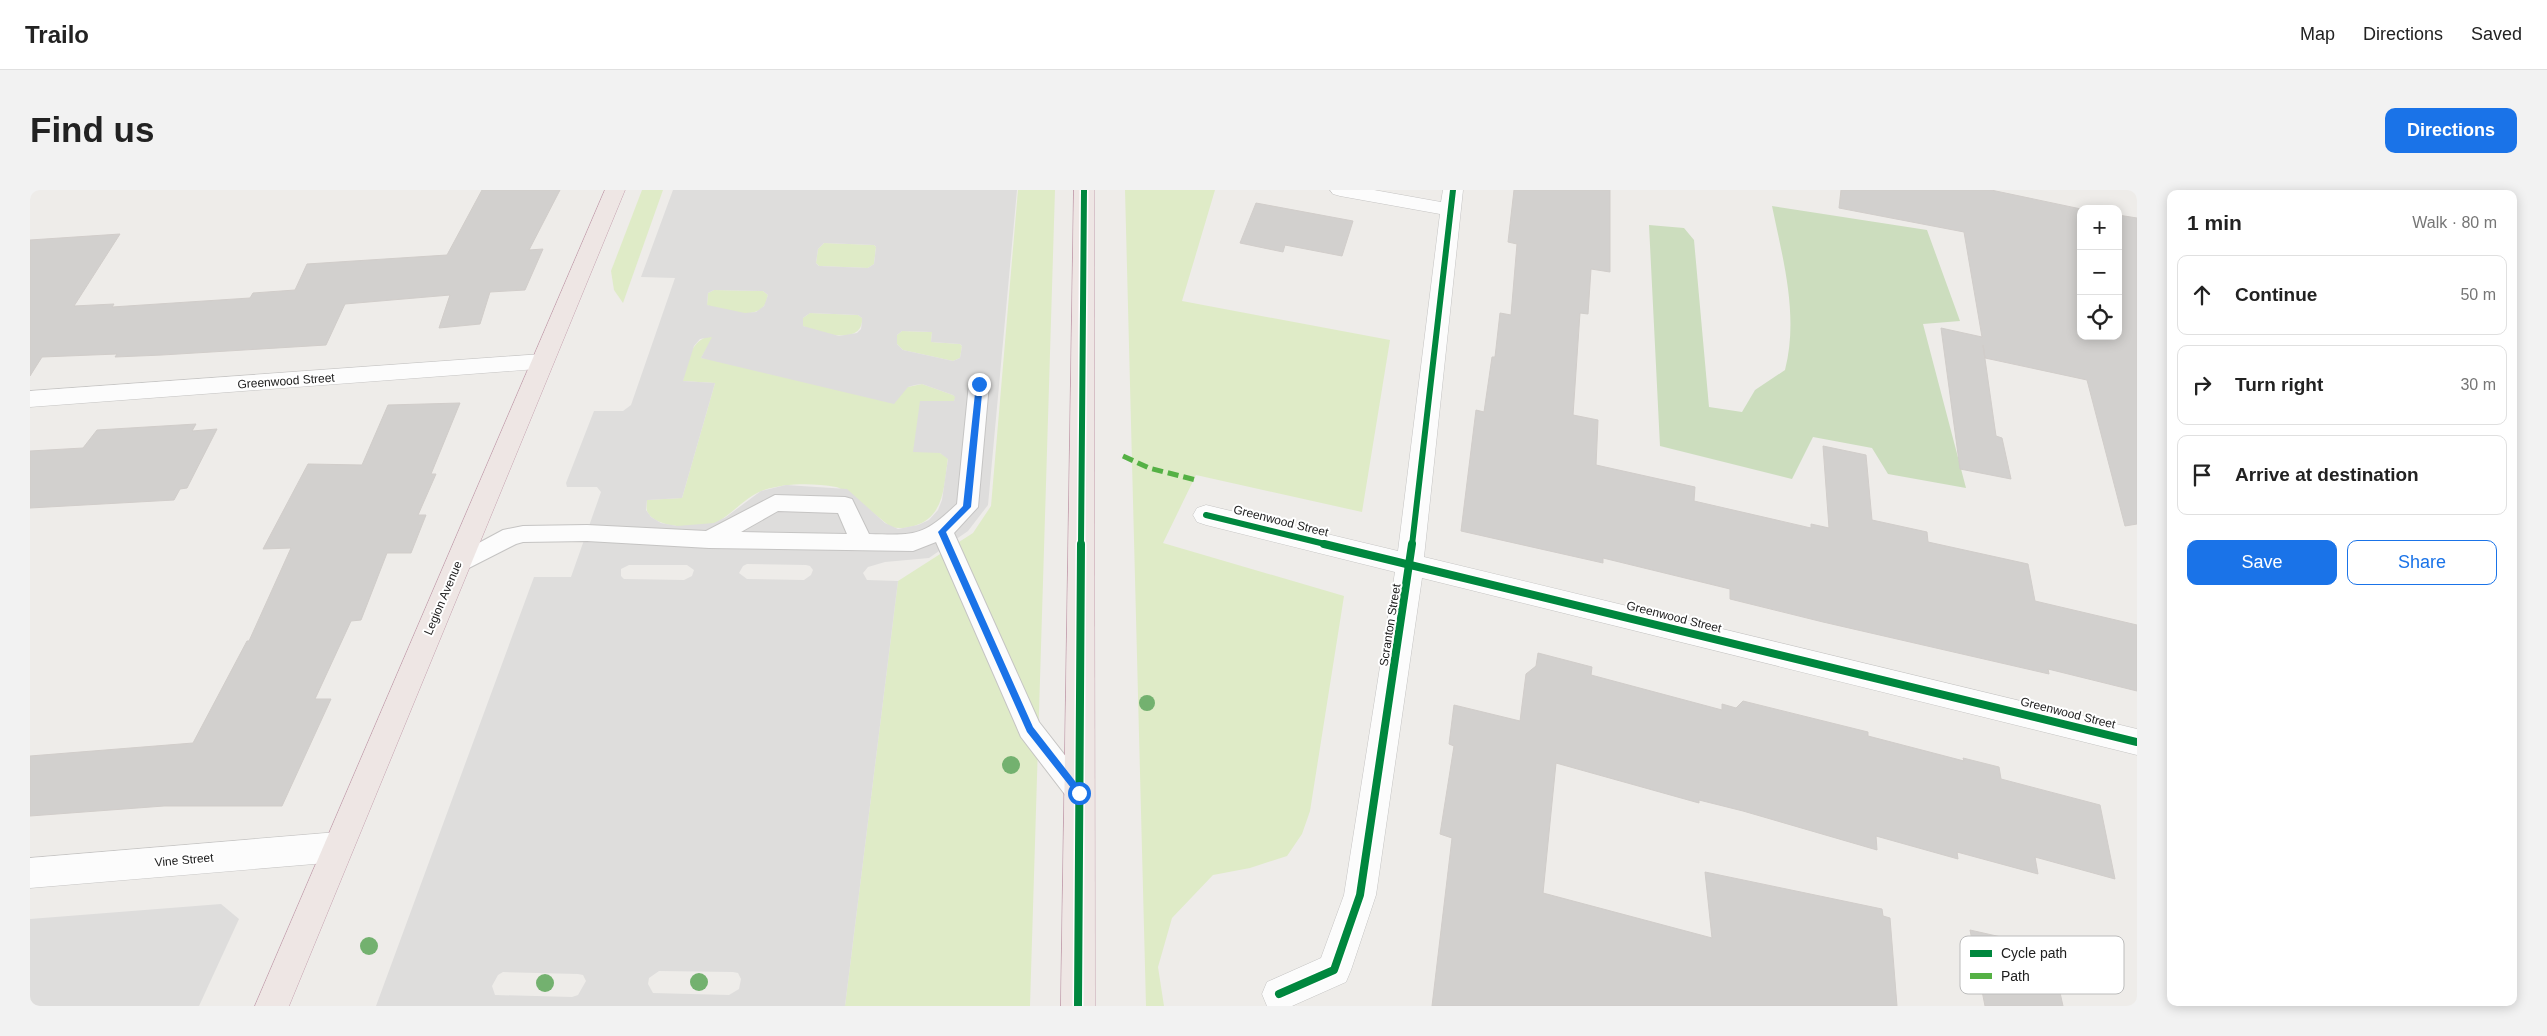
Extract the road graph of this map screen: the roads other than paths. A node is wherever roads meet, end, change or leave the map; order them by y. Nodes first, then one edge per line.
1 (615, 190) edge
2 (1084, 190) edge
3 (1340, 190) edge
4 (1452, 200) edge
5 (542, 362) junction
6 (979, 384) dead end
7 (30, 399) edge
8 (1206, 515) dead end
9 (942, 532) junction
10 (709, 540) junction
11 (862, 542) junction
12 (1411, 564) junction
13 (457, 565) junction
14 (2137, 742) edge
15 (1079, 793) junction
16 (338, 847) junction
17 (30, 873) edge
18 (1279, 994) dead end
19 (272, 1006) edge
20 (1078, 1006) edge

1 - 5 highway, Legion Avenue
2 - 15 highway
3 - 4 street
4 - 12 street, Scranton Street
5 - 7 street, Greenwood Street
5 - 13 highway, Legion Avenue
6 - 9 lane
8 - 12 street, Greenwood Street
9 - 11 lane
9 - 15 lane
10 - 11 lane
10 - 11 lane
10 - 13 lane
12 - 14 street, Greenwood Street
12 - 18 street, Scranton Street
13 - 16 highway, Legion Avenue
15 - 20 highway
16 - 17 street, Vine Street
16 - 19 highway, Legion Avenue

